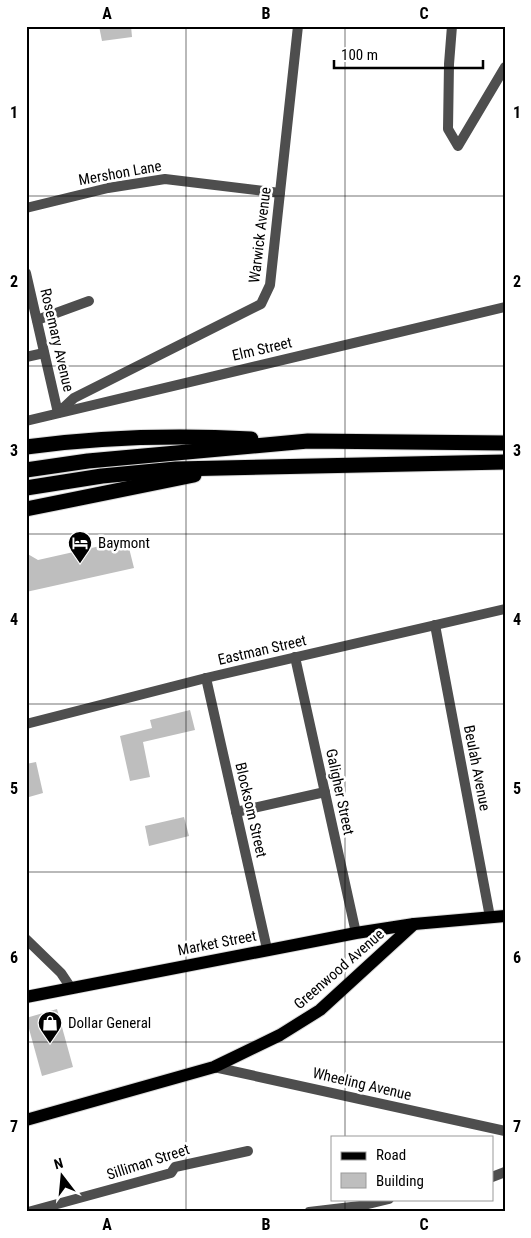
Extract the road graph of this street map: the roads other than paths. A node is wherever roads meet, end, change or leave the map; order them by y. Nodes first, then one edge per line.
1 (298, 26) edge
2 (452, 26) edge
3 (505, 68) edge
4 (280, 194) junction
5 (26, 208) edge
6 (26, 274) edge
7 (89, 301) dead end
8 (505, 307) edge
9 (37, 320) junction
10 (44, 353) junction
11 (26, 357) edge
12 (58, 413) junction
13 (26, 421) edge
14 (308, 442) junction
15 (505, 443) edge
16 (26, 447) edge
17 (505, 462) edge
18 (222, 469) junction
19 (26, 470) edge
20 (26, 488) edge
21 (26, 509) edge
22 (505, 609) edge
23 (435, 625) junction
24 (295, 658) junction
25 (206, 678) junction
26 (26, 724) edge
27 (325, 792) junction
28 (236, 812) junction
29 (505, 916) edge
30 (490, 917) junction
31 (414, 924) junction
32 (356, 934) junction
33 (26, 939) edge
34 (267, 949) junction
35 (71, 988) junction
36 (26, 997) edge
37 (214, 1067) junction
38 (26, 1120) edge
39 (505, 1131) edge
40 (248, 1151) dead end
41 (386, 1200) edge
42 (28, 1212) edge
43 (309, 1212) edge

1 - 4 street, Warwick Avenue
2 - 3 street
4 - 5 street, Mershon Lane
4 - 12 street, Warwick Avenue
6 - 9 street, Rosemary Avenue
7 - 9 street
8 - 12 street, Elm Street
9 - 10 street, Rosemary Avenue
10 - 11 street
10 - 12 street, Rosemary Avenue
12 - 13 street, Elm Street
14 - 15 highway
14 - 16 highway
14 - 19 highway
17 - 18 highway
18 - 20 highway
18 - 21 highway
22 - 23 street, Eastman Street
23 - 24 street, Eastman Street
23 - 30 street, Beulah Avenue
24 - 25 street, Eastman Street
24 - 27 street, Galigher Street
25 - 26 street, Eastman Street
25 - 28 street, Blocksom Street
27 - 28 street
27 - 32 street, Galigher Street
28 - 34 street, Blocksom Street
29 - 30 main road
30 - 31 main road
31 - 32 main road, Market Street
31 - 37 main road, Greenwood Avenue
32 - 34 main road, Market Street
33 - 35 street
34 - 35 main road, Market Street
35 - 36 main road, Market Street
37 - 38 main road, Greenwood Avenue
37 - 39 street, Wheeling Avenue
40 - 42 street, Silliman Street
41 - 43 street

